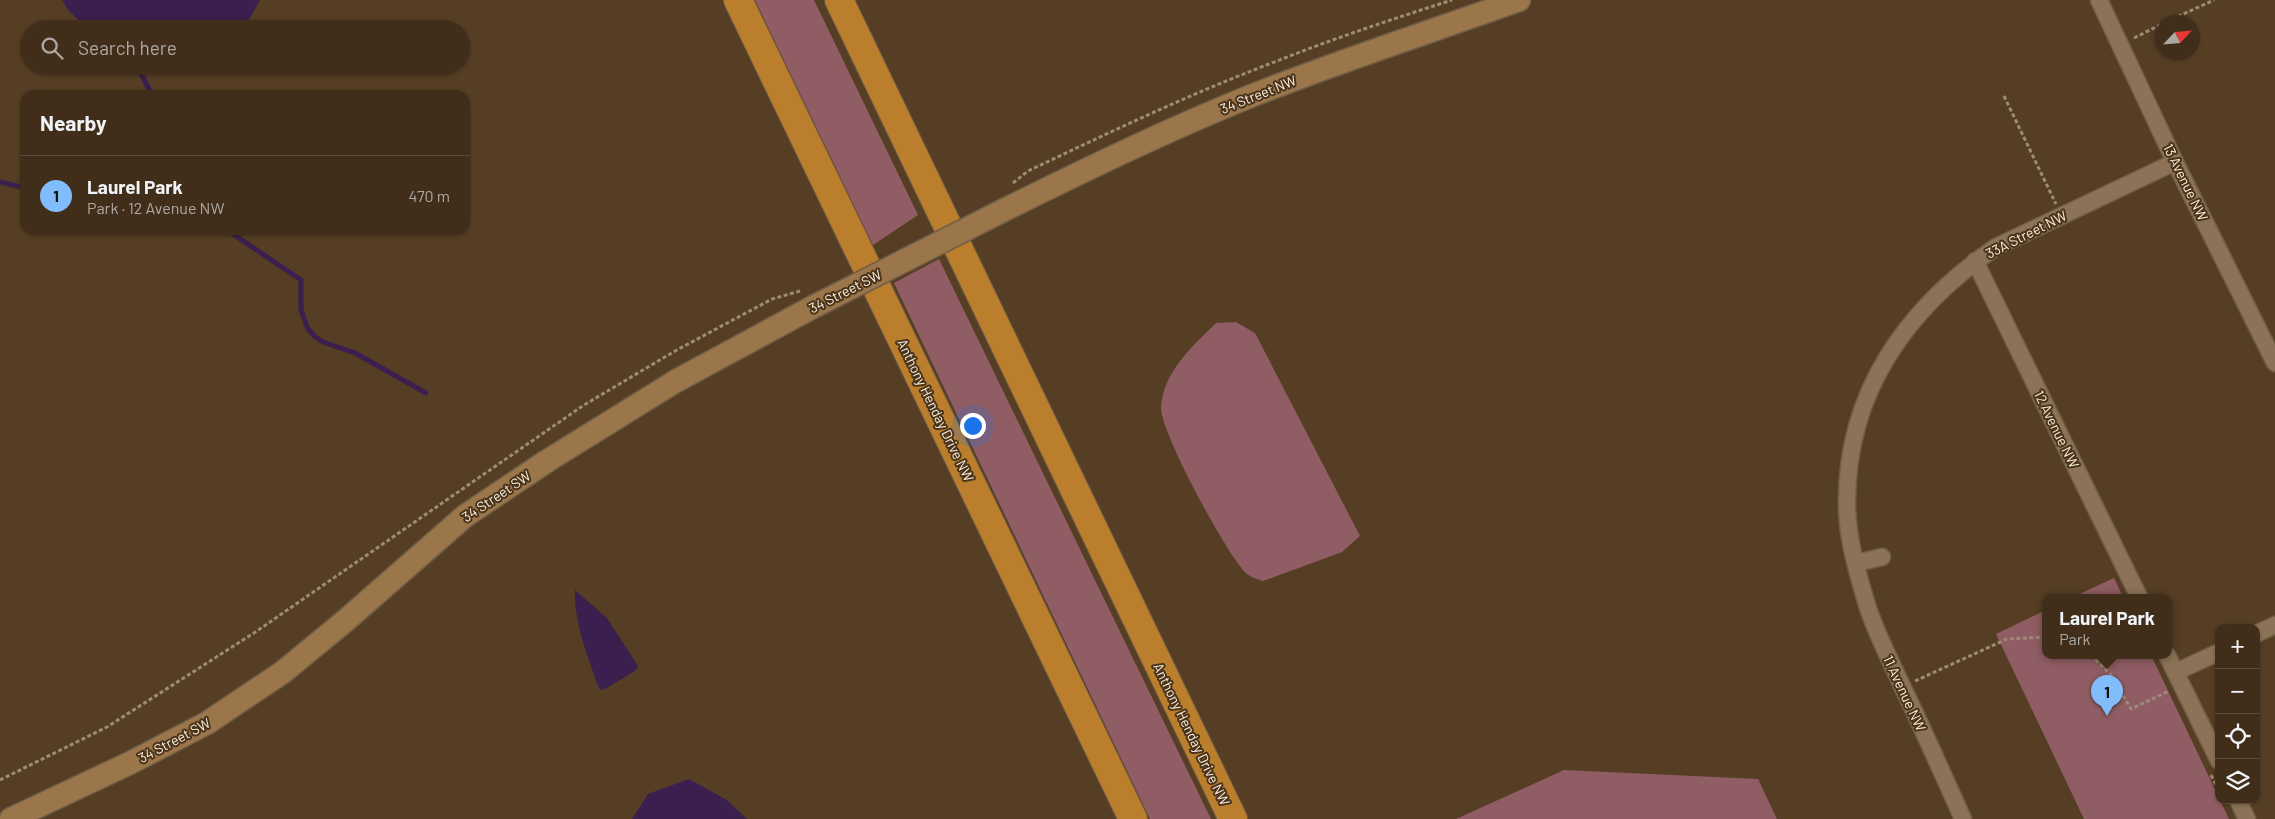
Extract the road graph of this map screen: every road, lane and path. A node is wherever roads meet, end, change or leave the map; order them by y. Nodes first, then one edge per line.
1 (738, 0) edge
2 (839, 0) edge
3 (1519, 0) edge
4 (2099, 0) edge
5 (2214, 0) edge
6 (2181, 15) edge
7 (2155, 28) edge
8 (2120, 45) junction
9 (2004, 96) dead end
10 (2175, 162) junction
11 (1006, 209) joint
12 (2061, 215) junction
13 (1975, 261) junction
14 (807, 299) junction
15 (2275, 362) edge
16 (1847, 506) joint
17 (1882, 558) dead end
18 (1856, 563) junction
19 (2138, 594) edge
20 (2275, 625) edge
21 (2260, 632) edge
22 (2042, 637) edge
23 (2215, 654) edge
24 (2095, 659) edge
25 (2169, 659) edge
26 (2176, 672) junction
27 (1913, 682) dead end
28 (2171, 690) dead end
29 (2219, 759) edge
30 (0, 780) edge
31 (2240, 804) edge
32 (11, 819) edge
33 (1133, 819) edge
34 (1233, 819) edge
35 (1963, 819) edge
36 (2247, 819) edge

1 - 33 highway, Anthony Henday Drive NW
2 - 34 highway, Anthony Henday Drive NW
3 - 11 main road, 34 Street NW
4 - 8 street, 13 Avenue NW
5 - 6 path
7 - 8 path
8 - 10 street, 13 Avenue NW
9 - 12 path
10 - 12 street, 33A Street NW
10 - 15 street, 13 Avenue NW
11 - 14 main road, 34 Street SW, bridge
12 - 13 street, 33A Street NW
13 - 16 street, 33A Street NW
13 - 19 street, 12 Avenue NW
14 - 30 path
14 - 32 main road, 34 Street SW
16 - 18 street, 11 Avenue NW
17 - 18 street
18 - 35 street, 11 Avenue NW
20 - 21 street
22 - 27 path
23 - 26 street
24 - 28 path
25 - 26 street
26 - 29 street
31 - 36 street

